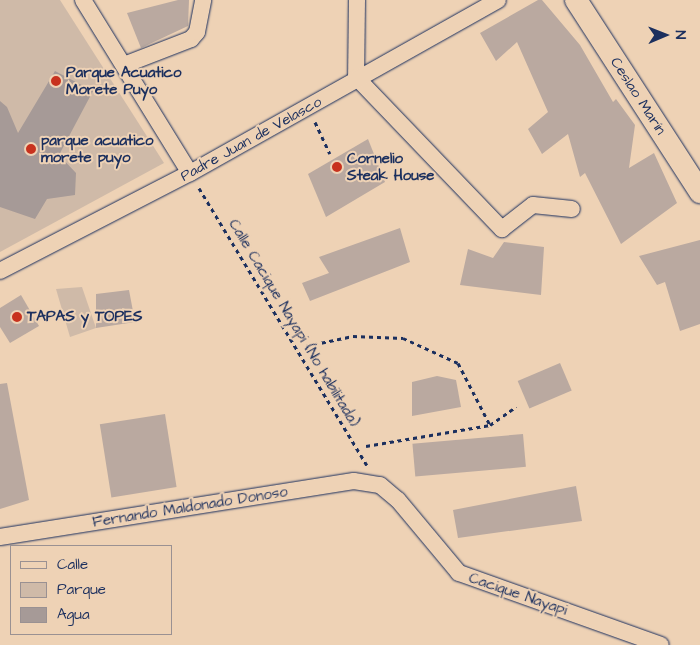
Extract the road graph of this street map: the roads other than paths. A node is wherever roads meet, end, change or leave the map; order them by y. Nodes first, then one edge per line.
1 (83, 0) edge
2 (203, 0) edge
3 (357, 0) edge
4 (498, 0) edge
5 (576, 0) edge
6 (124, 65) junction
7 (356, 77) junction
8 (190, 173) junction
9 (700, 192) edge
10 (572, 210) dead end
11 (0, 271) edge
12 (380, 485) joint
13 (0, 537) edge
14 (661, 645) edge

1 - 6 street
2 - 6 street
3 - 7 street
4 - 7 street, Padre Juan de Velasco
5 - 9 main road, Ceslao Marín
6 - 8 street
7 - 8 street, Padre Juan de Velasco
7 - 10 street
8 - 11 street, Padre Juan de Velasco
12 - 13 street, Fernando Maldonado Donoso
12 - 14 street, Cacique Nayapi

